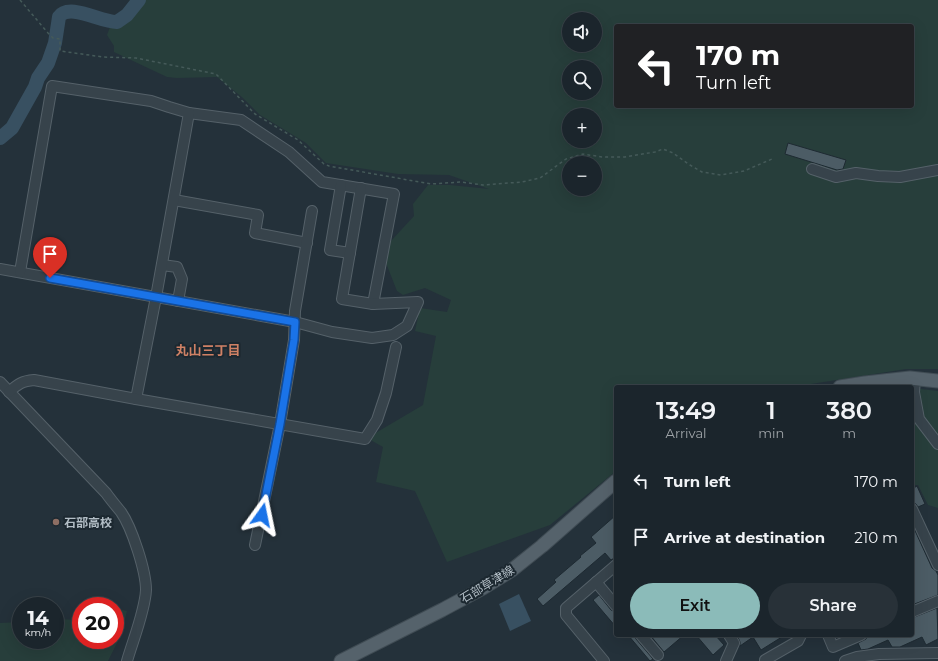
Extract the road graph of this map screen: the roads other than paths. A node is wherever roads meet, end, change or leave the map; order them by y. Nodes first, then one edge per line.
1 (190, 113) junction
2 (812, 169) dead end
3 (938, 170) edge
4 (340, 185) junction
5 (361, 188) junction
6 (174, 200) junction
7 (312, 211) dead end
8 (307, 243) junction
9 (350, 253) junction
10 (162, 264) junction
11 (0, 269) edge
12 (20, 272) junction
13 (156, 297) junction
14 (178, 301) junction
15 (373, 304) junction
16 (295, 322) junction
17 (396, 347) dead end
18 (915, 379) junction
19 (938, 381) edge
20 (0, 382) edge
21 (852, 385) edge
22 (9, 392) junction
23 (136, 399) junction
24 (280, 424) junction
25 (938, 444) edge
26 (614, 484) edge
27 (914, 513) edge
28 (255, 546) dead end
29 (938, 565) edge
30 (614, 567) edge
31 (596, 582) junction
32 (938, 601) edge
33 (614, 604) edge
34 (914, 611) edge
35 (643, 637) edge
36 (730, 637) edge
37 (799, 637) edge
38 (829, 637) edge
39 (856, 637) edge
40 (938, 653) edge
41 (658, 655) dead end
42 (127, 661) edge
43 (341, 661) edge
44 (604, 661) edge
45 (726, 661) edge
46 (765, 661) edge
47 (845, 661) edge

1 - 4 street
1 - 6 street
1 - 12 street
2 - 3 street
4 - 5 street
4 - 9 street
5 - 9 street
5 - 15 street
6 - 8 street
6 - 10 street
7 - 8 street
8 - 16 street
9 - 15 street
10 - 13 street
10 - 14 street
11 - 12 street
12 - 13 street
13 - 14 street
13 - 23 street
14 - 16 street
15 - 16 street
16 - 24 street
17 - 24 street
18 - 19 main road
18 - 21 main road
18 - 25 street
20 - 22 street
22 - 23 street
22 - 42 street
23 - 24 street
24 - 28 street
26 - 43 main road, 石部草津線
27 - 29 street
30 - 31 street
31 - 33 street
31 - 44 street
32 - 34 street
35 - 41 street
36 - 45 street
37 - 46 street
38 - 39 street
40 - 47 street

